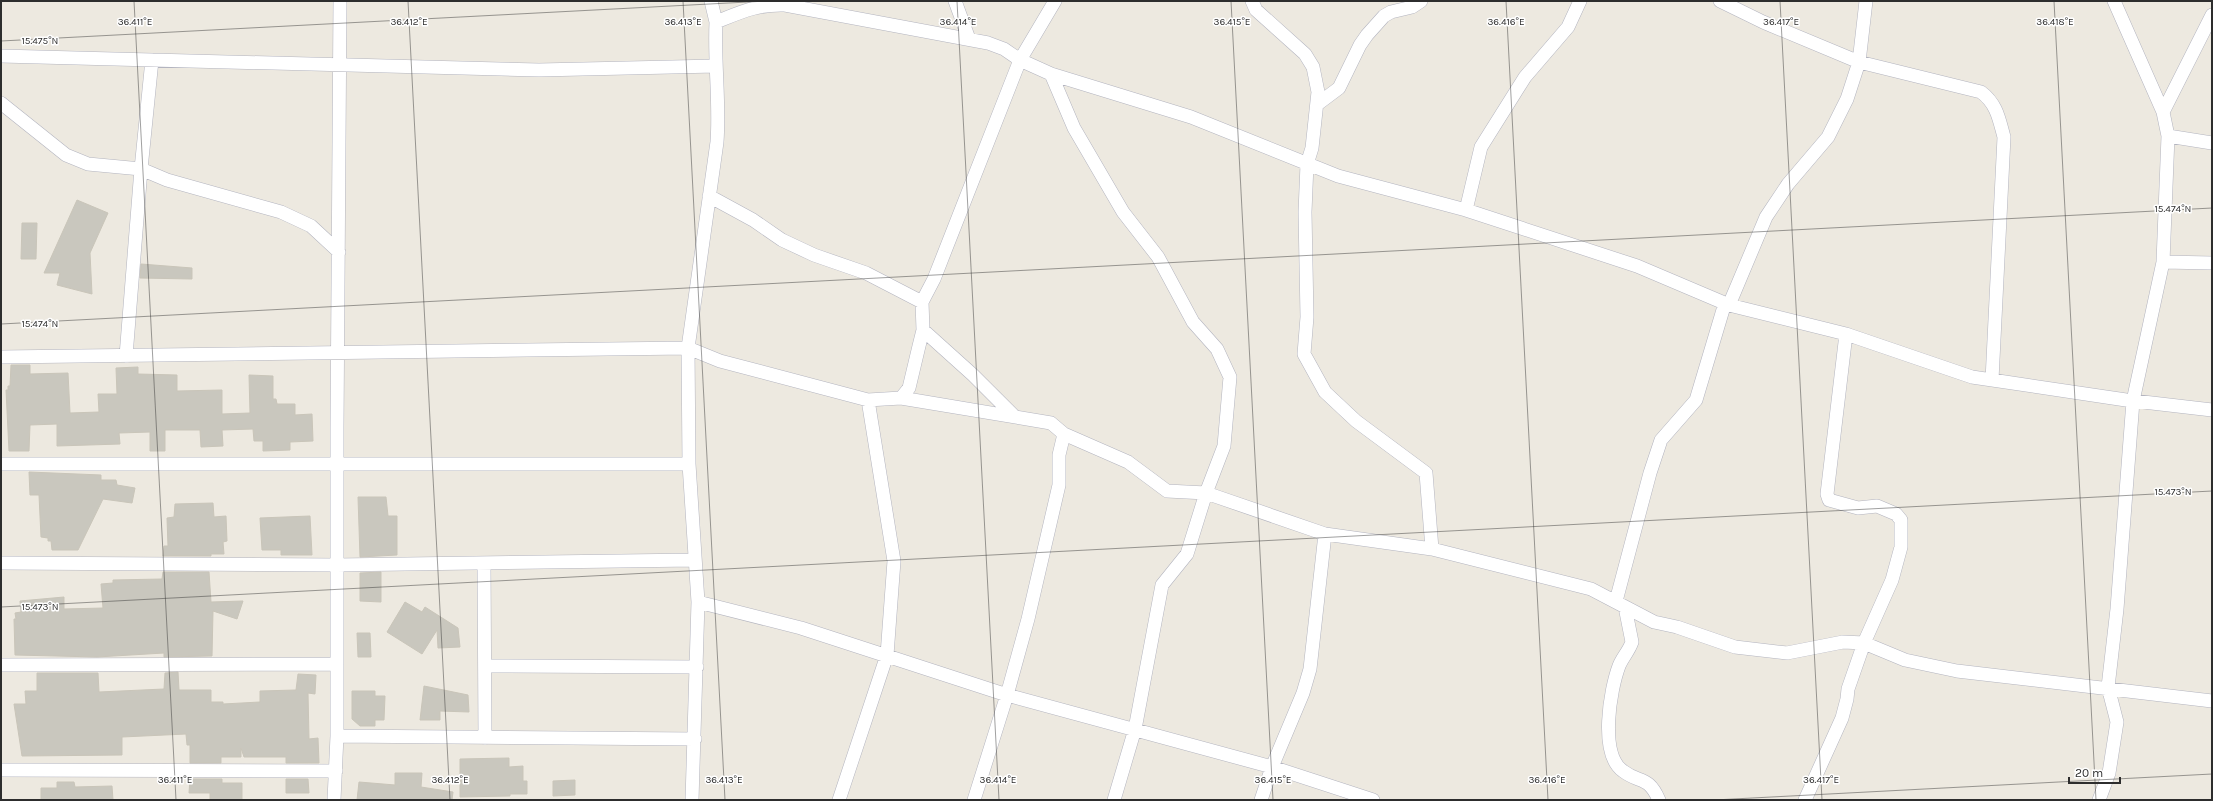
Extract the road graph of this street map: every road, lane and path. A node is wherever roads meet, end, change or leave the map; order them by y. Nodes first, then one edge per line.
1 (340, 1) edge
2 (711, 1) edge
3 (955, 1) edge
4 (1055, 1) edge
5 (1252, 1) edge
6 (1421, 1) edge
7 (1580, 1) edge
8 (1720, 1) edge
9 (1866, 1) edge
10 (2114, 1) edge
11 (2212, 15) edge
12 (716, 22) junction
13 (969, 39) junction
14 (1, 56) edge
15 (152, 60) junction
16 (1020, 60) junction
17 (1859, 62) junction
18 (340, 65) junction
19 (716, 66) junction
20 (1051, 74) junction
21 (1, 103) edge
22 (1319, 103) junction
23 (2163, 112) junction
24 (2168, 136) junction
25 (2212, 143) edge
26 (1308, 164) junction
27 (140, 169) junction
28 (709, 196) junction
29 (1466, 210) junction
30 (338, 252) junction
31 (2163, 262) junction
32 (2212, 263) edge
33 (922, 302) junction
34 (1727, 304) junction
35 (922, 330) junction
36 (1846, 334) junction
37 (688, 348) junction
38 (338, 353) junction
39 (126, 356) junction
40 (1, 358) edge
41 (1992, 380) junction
42 (901, 398) junction
43 (868, 400) junction
44 (2133, 401) junction
45 (2212, 410) edge
46 (1014, 416) junction
47 (1064, 434) junction
48 (338, 462) junction
49 (1, 464) edge
50 (689, 464) junction
51 (1206, 493) junction
52 (1325, 534) junction
53 (1432, 549) junction
54 (695, 560) junction
55 (1, 563) edge
56 (484, 564) junction
57 (337, 565) junction
58 (698, 602) junction
59 (1620, 604) junction
60 (1864, 643) junction
61 (887, 655) junction
62 (336, 664) junction
63 (1, 665) edge
64 (484, 666) junction
65 (697, 667) junction
66 (2108, 687) junction
67 (1007, 695) junction
68 (2212, 701) edge
69 (1136, 729) junction
70 (337, 736) junction
71 (485, 738) junction
72 (696, 739) junction
73 (1272, 767) junction
74 (1, 770) edge
75 (336, 771) junction
76 (334, 800) edge
77 (692, 800) edge
78 (839, 800) edge
79 (974, 800) edge
80 (1114, 800) edge
81 (1261, 800) edge
82 (1373, 800) edge
83 (1659, 800) edge
84 (1804, 800) edge
85 (2098, 800) edge

1 - 18 street
2 - 12 street
3 - 13 street
4 - 16 street
5 - 22 street
6 - 22 street
7 - 29 street
8 - 17 street
9 - 17 street
10 - 23 street
11 - 23 street
12 - 13 street
12 - 19 street
13 - 16 street
14 - 15 street
15 - 18 street
15 - 27 street
16 - 20 street
16 - 33 street
17 - 34 street
17 - 41 street
18 - 19 street
18 - 30 street
19 - 28 street
20 - 26 street
20 - 51 street
21 - 27 street
22 - 26 street
23 - 24 street
24 - 25 street
24 - 31 street
26 - 29 street
26 - 53 street
27 - 30 street
27 - 39 street
28 - 33 street
28 - 37 street
29 - 34 street
30 - 38 street
31 - 32 street
31 - 44 street
33 - 35 street
34 - 36 street
34 - 59 street
35 - 42 street
35 - 46 street
36 - 41 street
36 - 60 street
37 - 38 street
37 - 43 street
37 - 50 street
38 - 39 street
38 - 48 street
39 - 40 street
41 - 44 street
42 - 43 street
42 - 46 street
43 - 61 street
44 - 45 street
44 - 66 street
46 - 47 street
47 - 51 street
47 - 67 street
48 - 49 street
48 - 50 street
48 - 57 street
50 - 54 street
51 - 52 street
51 - 69 street
52 - 53 street
52 - 73 street
53 - 59 street
54 - 56 street
54 - 58 street
55 - 57 street
56 - 57 street
56 - 64 street
57 - 62 street
58 - 61 street
58 - 65 street
59 - 60 street
59 - 83 street
60 - 66 street
60 - 84 street
61 - 67 street
61 - 78 street
62 - 63 street
62 - 70 street
64 - 65 street
64 - 71 street
65 - 72 street
66 - 68 street
66 - 85 street
67 - 69 street
67 - 79 street
69 - 73 street
69 - 80 street
70 - 71 street
70 - 75 street
71 - 72 street
72 - 77 street
73 - 81 street
73 - 82 street
74 - 75 street
75 - 76 street

